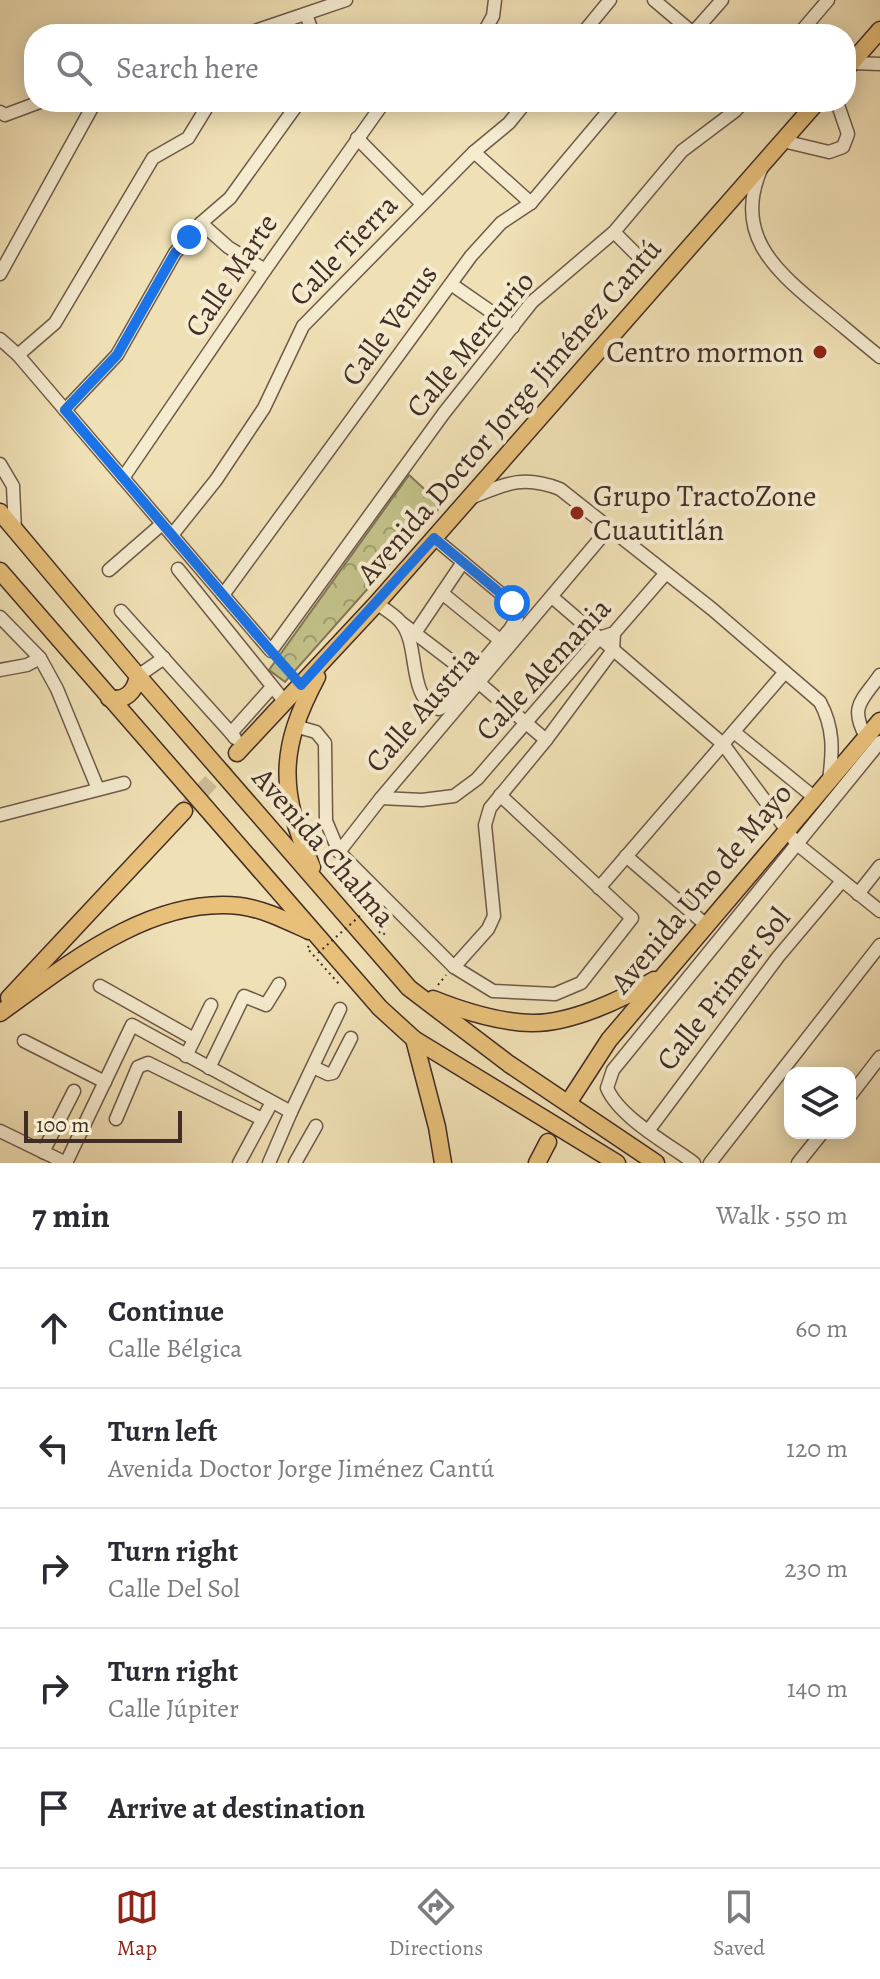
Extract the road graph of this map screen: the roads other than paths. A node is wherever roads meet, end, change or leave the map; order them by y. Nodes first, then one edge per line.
1 (346, 0) edge
2 (495, 0) edge
3 (610, 0) edge
4 (654, 0) edge
5 (722, 0) edge
6 (828, 0) edge
7 (306, 14) junction
8 (276, 24) edge
9 (310, 24) edge
10 (489, 24) edge
11 (590, 24) edge
12 (682, 24) edge
13 (702, 24) edge
14 (808, 24) edge
15 (880, 30) edge
16 (856, 58) edge
17 (880, 64) edge
18 (856, 66) edge
19 (24, 108) edge
20 (89, 112) edge
21 (204, 112) edge
22 (292, 112) edge
23 (376, 112) edge
24 (518, 112) edge
25 (608, 112) edge
26 (734, 112) edge
27 (808, 112) edge
28 (840, 112) edge
29 (2, 117) edge
30 (357, 138) junction
31 (783, 141) junction
32 (474, 152) junction
33 (764, 163) junction
34 (531, 203) junction
35 (422, 204) junction
36 (201, 223) junction
37 (614, 232) junction
38 (641, 259) dead end
39 (265, 270) junction
40 (0, 274) edge
41 (451, 284) junction
42 (513, 327) junction
43 (0, 339) edge
44 (18, 355) junction
45 (880, 357) edge
46 (65, 410) junction
47 (0, 464) edge
48 (123, 478) junction
49 (470, 498) junction
50 (0, 512) edge
51 (162, 524) junction
52 (609, 528) junction
53 (15, 531) junction
54 (172, 535) junction
55 (434, 538) junction
56 (463, 562) junction
57 (178, 569) dead end
58 (109, 570) dead end
59 (0, 571) edge
60 (666, 573) junction
61 (0, 587) edge
62 (442, 593) junction
63 (223, 595) junction
64 (552, 597) junction
65 (377, 603) junction
66 (28, 604) junction
67 (121, 611) dead end
68 (0, 617) edge
69 (403, 624) junction
70 (415, 633) junction
71 (614, 633) junction
72 (599, 638) junction
73 (501, 641) junction
74 (613, 650) junction
75 (40, 658) junction
76 (164, 658) junction
77 (327, 659) junction
78 (0, 670) edge
79 (785, 672) junction
80 (880, 675) edge
81 (138, 676) junction
82 (475, 679) junction
83 (272, 687) junction
84 (109, 698) junction
85 (285, 702) junction
86 (880, 721) edge
87 (525, 723) junction
88 (295, 726) junction
89 (734, 732) junction
90 (231, 733) junction
91 (546, 740) junction
92 (873, 740) edge
93 (723, 744) junction
94 (239, 750) joint
95 (829, 780) junction
96 (124, 783) dead end
97 (98, 789) junction
98 (500, 795) junction
99 (381, 798) junction
100 (815, 798) junction
101 (184, 811) tunnel mouth
102 (0, 815) edge
103 (792, 837) junction
104 (339, 852) junction
105 (626, 856) junction
106 (880, 866) edge
107 (317, 880) junction
108 (842, 881) junction
109 (599, 888) junction
110 (858, 894) junction
111 (880, 911) edge
112 (705, 924) junction
113 (314, 933) junction
114 (880, 945) edge
115 (454, 967) junction
116 (665, 972) junction
117 (279, 984) dead end
118 (100, 986) dead end
119 (409, 988) junction
120 (211, 1005) dead end
121 (340, 1009) dead end
122 (0, 1010) edge
123 (351, 1038) dead end
124 (194, 1039) junction
125 (414, 1039) junction
126 (24, 1041) dead end
127 (186, 1056) junction
128 (880, 1057) edge
129 (313, 1067) junction
130 (209, 1068) junction
131 (105, 1082) junction
132 (856, 1088) edge
133 (74, 1091) dead end
134 (572, 1097) dead end
135 (272, 1102) junction
136 (291, 1112) junction
137 (116, 1119) dead end
138 (262, 1119) junction
139 (316, 1126) dead end
140 (0, 1131) edge
141 (648, 1131) junction
142 (817, 1139) edge
143 (548, 1142) dead end
144 (43, 1152) junction
145 (271, 1162) edge
146 (66, 1163) edge
147 (239, 1163) edge
148 (295, 1163) edge
149 (443, 1163) edge
150 (537, 1163) edge
151 (617, 1163) edge
152 (656, 1163) edge
153 (694, 1163) edge
154 (710, 1163) edge
155 (798, 1163) edge

1 - 7 street
2 - 10 street
3 - 11 street
4 - 12 street
5 - 13 street
6 - 14 street
7 - 8 street
7 - 9 street
15 - 16 main road
17 - 18 street
19 - 29 street
20 - 40 street
21 - 44 street
22 - 36 street
23 - 30 street, Calle Marte
24 - 32 street, Calle Tierra
25 - 34 street, Calle Venus
26 - 37 street, Calle Mercurio
27 - 31 main road, Avenida Doctor Jorge Jiménez Cantú
28 - 31 street
30 - 35 street
30 - 39 street, Calle Marte
31 - 33 main road, Avenida Doctor Jorge Jiménez Cantú
32 - 34 street
32 - 35 street, Calle Tierra
33 - 45 street
33 - 49 main road, Avenida Doctor Jorge Jiménez Cantú
34 - 41 street, Calle Venus
35 - 54 street, Calle Tierra
36 - 39 street
36 - 46 street
37 - 38 street
37 - 42 street, Calle Mercurio
39 - 48 street, Calle Marte
41 - 42 street
41 - 63 street, Calle Venus
42 - 63 street, Calle Mercurio
43 - 44 street
44 - 46 street
46 - 48 street
47 - 53 street
48 - 51 street
49 - 52 street
49 - 55 main road, Avenida Doctor Jorge Jiménez Cantú
50 - 53 main road, Avenida Chalma
51 - 54 street
51 - 58 street
52 - 60 street
52 - 64 street, Calle Austria
53 - 81 main road, Avenida Chalma
54 - 63 street
55 - 56 street
55 - 65 main road, Avenida Doctor Jorge Jiménez Cantú
56 - 62 street
56 - 73 street
57 - 83 street
59 - 66 main road
60 - 71 street, Calle Alemania
60 - 79 street
61 - 66 street
62 - 70 street
62 - 73 street
64 - 72 street
64 - 82 street, Calle Austria
65 - 69 street
65 - 77 main road, Avenida Doctor Jorge Jiménez Cantú
66 - 84 main road
67 - 76 street
68 - 75 street
69 - 70 street
69 - 82 street
70 - 82 street
71 - 72 street, Calle Alemania
71 - 74 street
72 - 74 street
72 - 87 street, Calle Alemania
73 - 82 street
74 - 91 street
74 - 93 street
75 - 78 street
75 - 97 street
76 - 81 street
76 - 90 street
77 - 85 main road, Avenida Doctor Jorge Jiménez Cantú
77 - 88 main road
79 - 89 street
79 - 95 street
80 - 92 street
81 - 84 main road
81 - 107 main road, Avenida Chalma
82 - 87 street
82 - 99 street, Calle Austria
83 - 85 street
83 - 90 street
84 - 113 main road
85 - 94 main road, Avenida Doctor Jorge Jiménez Cantú
86 - 92 main road, Avenida Uno de Mayo
87 - 91 street
87 - 99 street, Calle Alemania
88 - 104 street
88 - 107 main road
89 - 93 street
89 - 100 street
90 - 94 street
91 - 98 street
92 - 95 main road, Avenida Uno de Mayo
92 - 103 street
93 - 103 street
93 - 105 street
95 - 100 main road, Avenida Uno de Mayo
96 - 97 street
97 - 102 street
98 - 109 street
98 - 115 street
99 - 104 street, Calle Austria
100 - 103 main road, Avenida Uno de Mayo
101 - 122 main road
103 - 108 street
103 - 112 main road, Avenida Uno de Mayo
103 - 141 street
104 - 115 street
105 - 109 street
105 - 112 street
106 - 110 street
107 - 119 main road, Avenida Chalma
108 - 110 street
108 - 141 street, Calle Primer Sol
109 - 115 street
110 - 111 street
112 - 116 main road, Avenida Uno de Mayo
113 - 122 main road
113 - 125 main road
114 - 154 street
116 - 119 main road
116 - 134 main road, Avenida Uno de Mayo
117 - 130 street
118 - 124 street
119 - 152 main road, Avenida Chalma
120 - 124 street
121 - 129 street
123 - 129 street
124 - 127 street
125 - 149 main road
125 - 151 main road
126 - 131 street
127 - 130 street
127 - 131 street
128 - 132 street
129 - 136 street
130 - 135 street
131 - 146 street
133 - 144 street
135 - 136 street
135 - 138 street
136 - 145 street
137 - 138 street
138 - 147 street
139 - 148 street
140 - 144 street
141 - 153 street
142 - 155 street
143 - 150 main road
144 - 146 street

